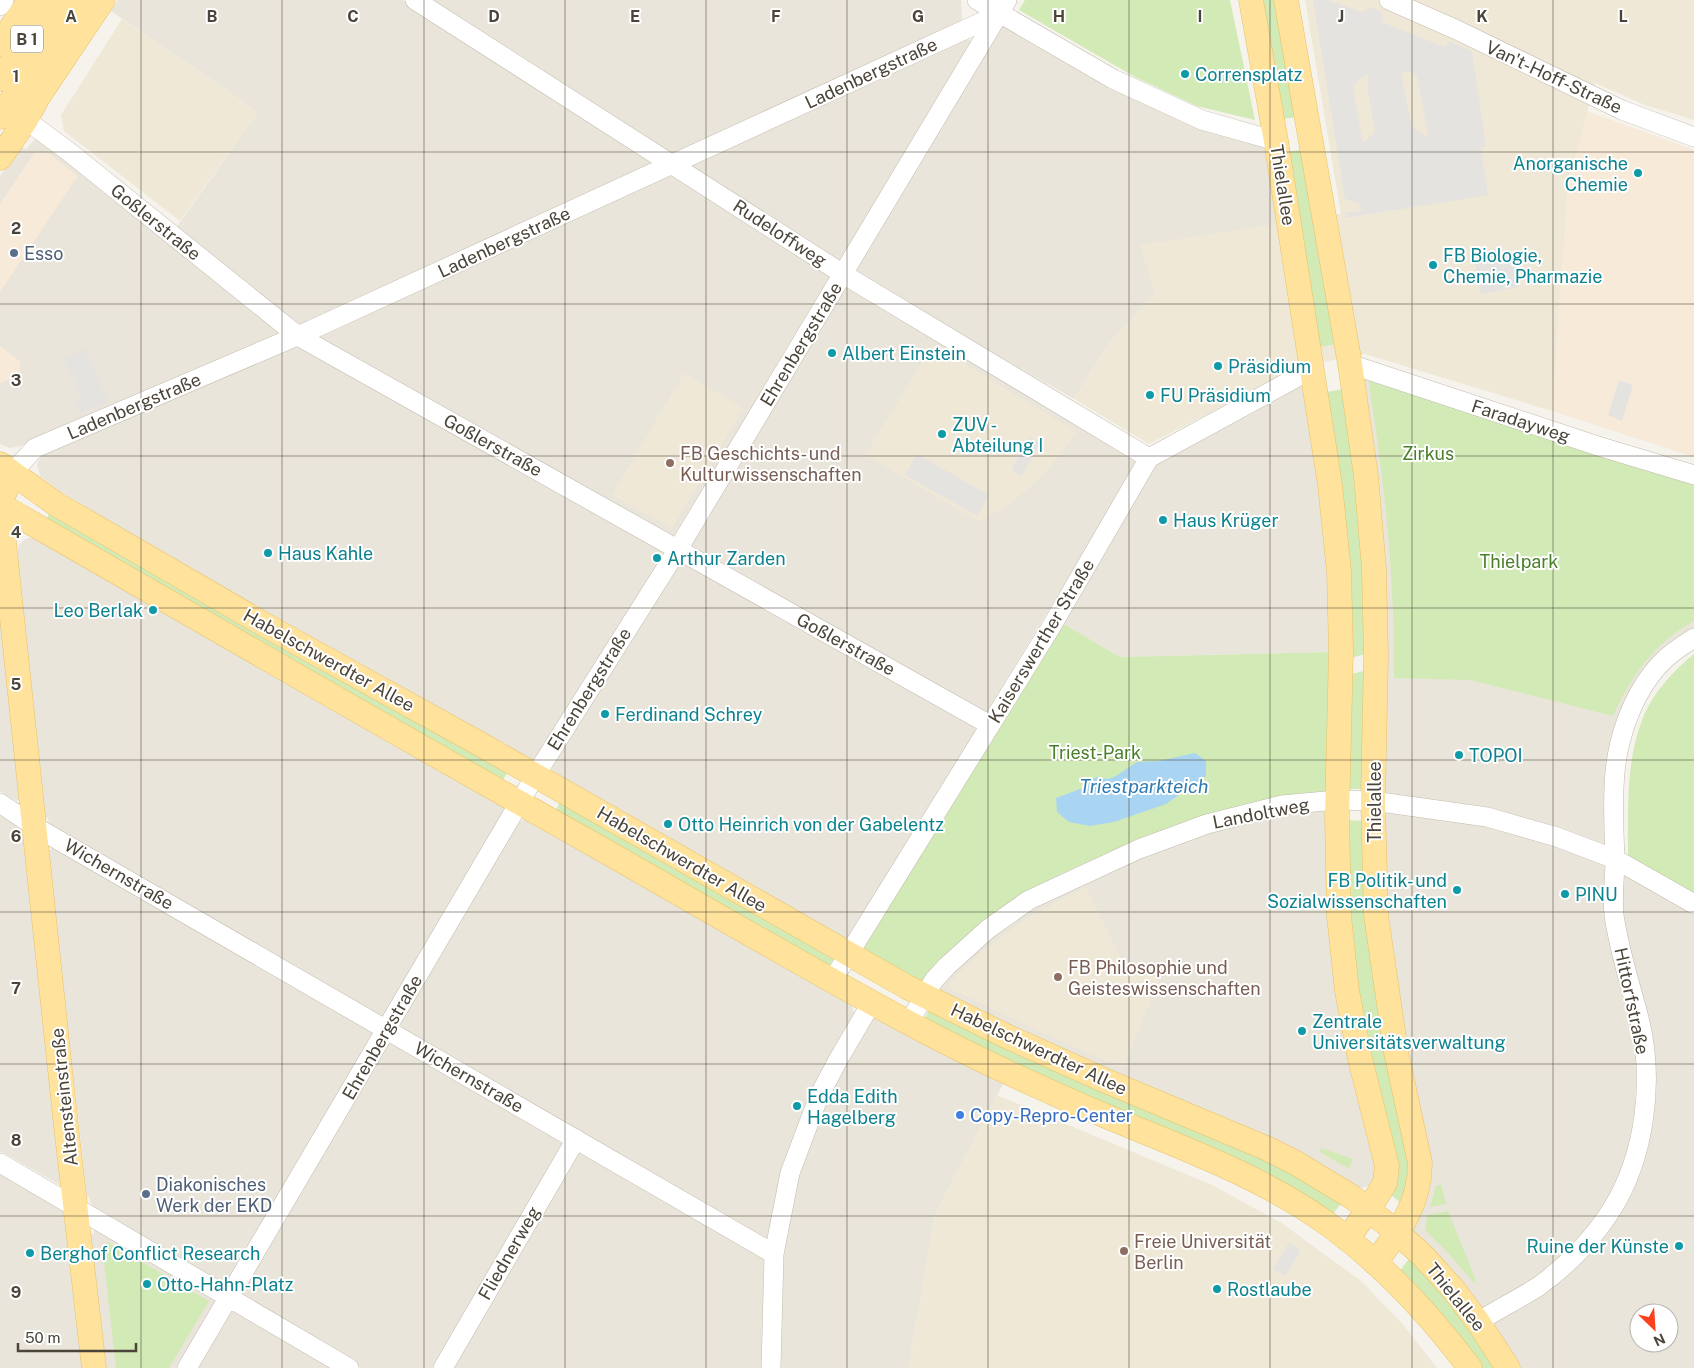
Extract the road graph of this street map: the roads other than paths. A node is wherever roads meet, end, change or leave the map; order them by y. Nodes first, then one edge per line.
1 (4, 0) edge
2 (30, 0) edge
3 (53, 0) edge
4 (79, 0) edge
5 (103, 0) edge
6 (415, 0) edge
7 (978, 0) edge
8 (1251, 0) edge
9 (1286, 0) edge
10 (1389, 0) edge
11 (0, 6) edge
12 (1003, 7) edge
13 (0, 44) edge
14 (0, 79) edge
15 (0, 117) edge
16 (26, 120) junction
17 (1309, 136) junction
18 (1694, 137) edge
19 (1276, 141) junction
20 (0, 158) edge
21 (672, 164) junction
22 (843, 274) junction
23 (298, 336) junction
24 (1350, 364) junction
25 (1313, 371) junction
26 (1149, 458) junction
27 (6, 468) edge
28 (1694, 475) edge
29 (0, 505) edge
30 (678, 549) junction
31 (1694, 638) edge
32 (990, 725) junction
33 (535, 776) junction
34 (1337, 800) junction
35 (1373, 801) junction
36 (0, 803) edge
37 (519, 803) junction
38 (34, 826) junction
39 (1615, 858) junction
40 (1694, 904) edge
41 (848, 955) junction
42 (832, 981) junction
43 (924, 996) junction
44 (872, 1002) junction
45 (909, 1022) junction
46 (387, 1029) junction
47 (576, 1139) junction
48 (0, 1163) edge
49 (76, 1208) junction
50 (1369, 1209) junction
51 (1398, 1232) junction
52 (1348, 1239) junction
53 (774, 1254) junction
54 (1375, 1263) junction
55 (228, 1297) junction
56 (1478, 1322) junction
57 (94, 1368) edge
58 (187, 1368) edge
59 (349, 1368) edge
60 (443, 1368) edge
61 (771, 1368) edge
62 (1470, 1368) edge
63 (1508, 1368) edge

1 - 11 street
2 - 13 main road
3 - 14 main road, B 1
4 - 15 main road, B 1
5 - 16 main road
6 - 21 street, Rudeloffweg
7 - 12 street
8 - 19 main road, Thielallee
9 - 17 main road, Thielallee
10 - 18 street, Van't-Hoff-Straße
12 - 19 street
12 - 21 street, Ladenbergstraße
12 - 22 street, Ehrenbergstraße
16 - 20 main road
16 - 23 street, Goßlerstraße
17 - 19 main road
17 - 24 main road, Thielallee
19 - 25 main road, Thielallee
21 - 22 street, Rudeloffweg
21 - 23 street, Ladenbergstraße
22 - 26 street, Rudeloffweg
22 - 30 street, Ehrenbergstraße
23 - 27 street, Ladenbergstraße
23 - 30 street, Goßlerstraße
24 - 25 main road
24 - 28 street, Faradayweg
24 - 35 main road, Thielallee
25 - 26 street
25 - 34 main road, Thielallee
26 - 32 street, Kaiserswerther Straße
27 - 29 main road
27 - 33 main road, Habelschwerdter Allee
29 - 37 main road, Habelschwerdter Allee
29 - 38 main road, Altensteinstraße
30 - 32 street, Goßlerstraße
30 - 33 street, Ehrenbergstraße
31 - 39 street, Hittorfstraße
32 - 41 street, Kaiserswerther Straße
33 - 37 street, Ehrenbergstraße
33 - 41 main road, Habelschwerdter Allee
34 - 35 street, Landoltweg
34 - 43 street, Landoltweg
34 - 50 main road, Thielallee
35 - 39 street, Landoltweg
35 - 51 main road, Thielallee
36 - 38 street
37 - 42 main road, Habelschwerdter Allee
37 - 46 street, Ehrenbergstraße
38 - 46 street, Wichernstraße
38 - 49 main road, Altensteinstraße
39 - 40 street, Landoltweg
39 - 56 street, Hittorfstraße
41 - 42 street, Kaiserswerther Straße
41 - 43 main road, Habelschwerdter Allee
42 - 44 main road, Habelschwerdter Allee
43 - 45 street, Landoltweg
43 - 50 main road, Habelschwerdter Allee
44 - 45 main road, Habelschwerdter Allee
44 - 53 street
45 - 52 main road, Habelschwerdter Allee
46 - 47 street, Wichernstraße
46 - 55 street, Ehrenbergstraße
47 - 53 street, Wichernstraße
47 - 60 street, Fliednerweg
48 - 49 street
49 - 55 street
49 - 57 main road, Altensteinstraße
50 - 51 main road, Thielallee
50 - 52 main road, Thielallee
51 - 54 main road, Thielallee
51 - 56 main road, Thielallee
52 - 54 main road, Thielallee
53 - 61 street
54 - 62 main road, Thielallee
55 - 58 street, Ehrenbergstraße
55 - 59 street
56 - 63 main road, Thielallee

